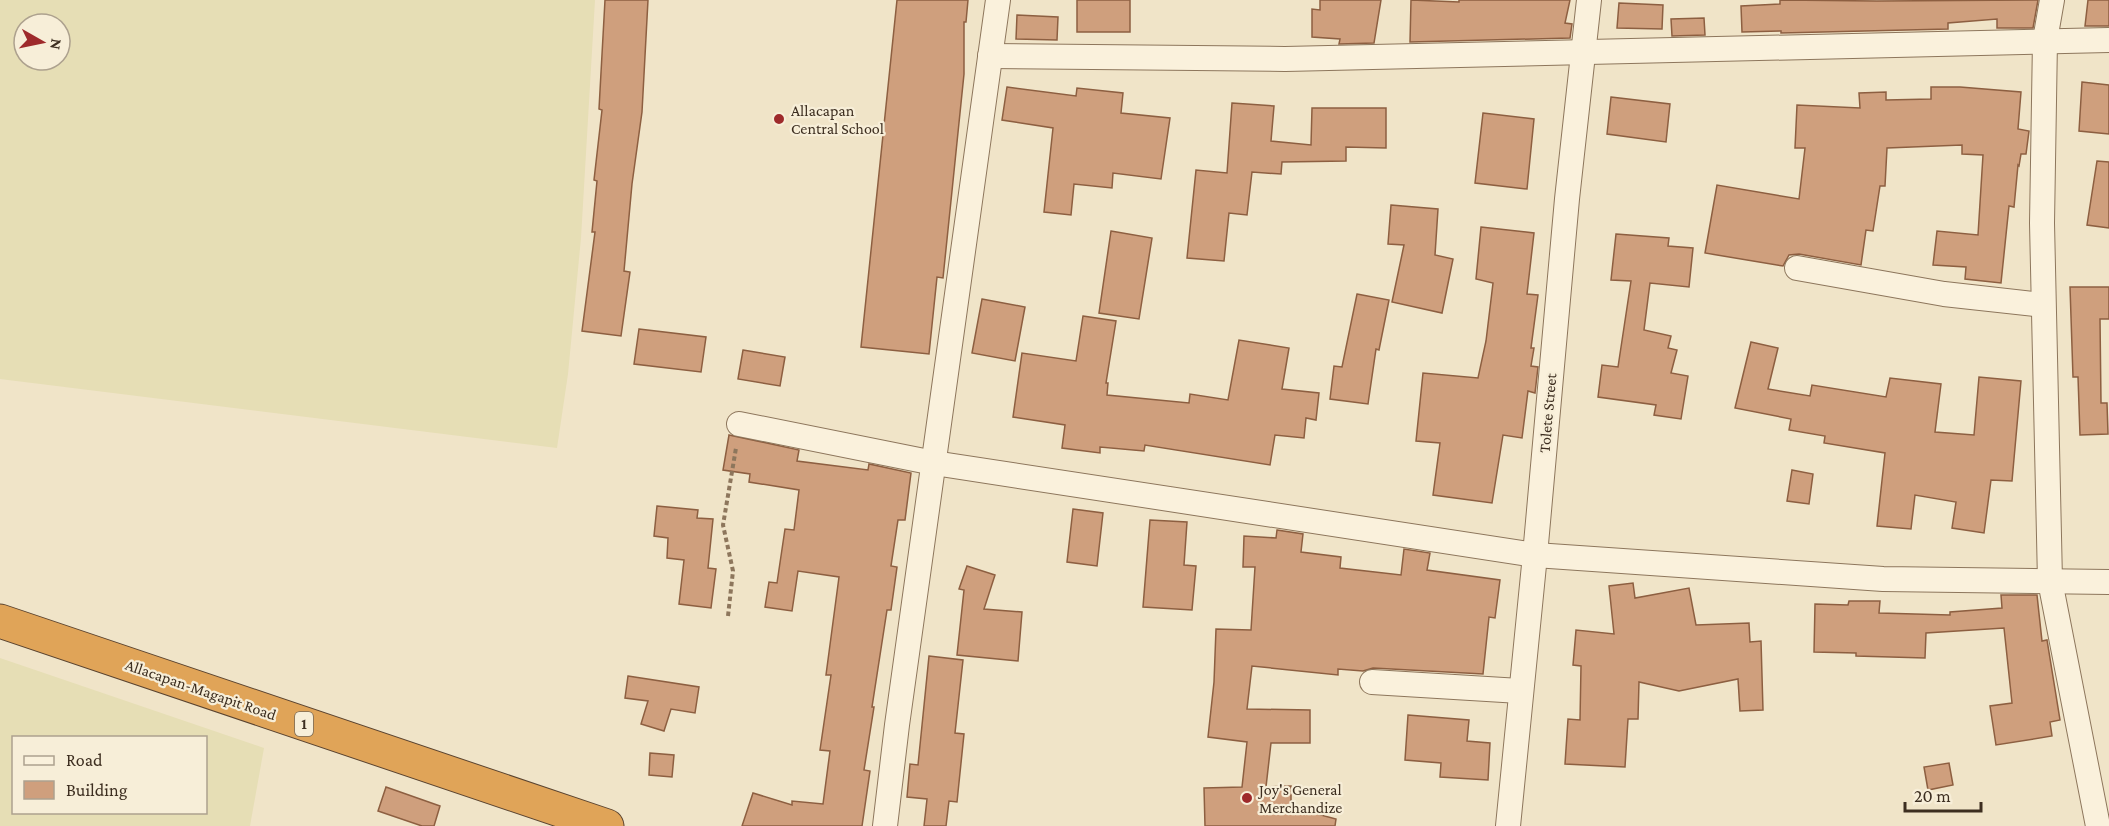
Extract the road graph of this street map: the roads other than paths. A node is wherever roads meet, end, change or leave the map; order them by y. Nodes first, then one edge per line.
1 (998, 0) edge
2 (1589, 0) edge
3 (2052, 0) edge
4 (2045, 40) junction
5 (2109, 40) edge
6 (1582, 52) junction
7 (990, 56) junction
8 (1797, 268) dead end
9 (2043, 305) junction
10 (740, 424) road end
11 (934, 463) junction
12 (1535, 555) junction
13 (2050, 580) junction
14 (2109, 582) edge
15 (0, 621) edge
16 (1372, 682) dead end
17 (1520, 691) junction
18 (607, 826) edge
19 (885, 826) edge
20 (1508, 826) edge
21 (2098, 826) edge

1 - 7 street
2 - 6 street, Tolete Street
3 - 4 street
4 - 5 street
4 - 6 street
4 - 9 street
6 - 7 street
6 - 12 street, Tolete Street
7 - 11 street
8 - 9 street
9 - 13 street
10 - 11 street
11 - 12 street
11 - 19 street
12 - 13 street
12 - 17 street, Tolete Street
13 - 14 street
13 - 21 street
15 - 18 highway, Allacapan-Magapit Road / 1
16 - 17 street
17 - 20 street, Tolete Street

